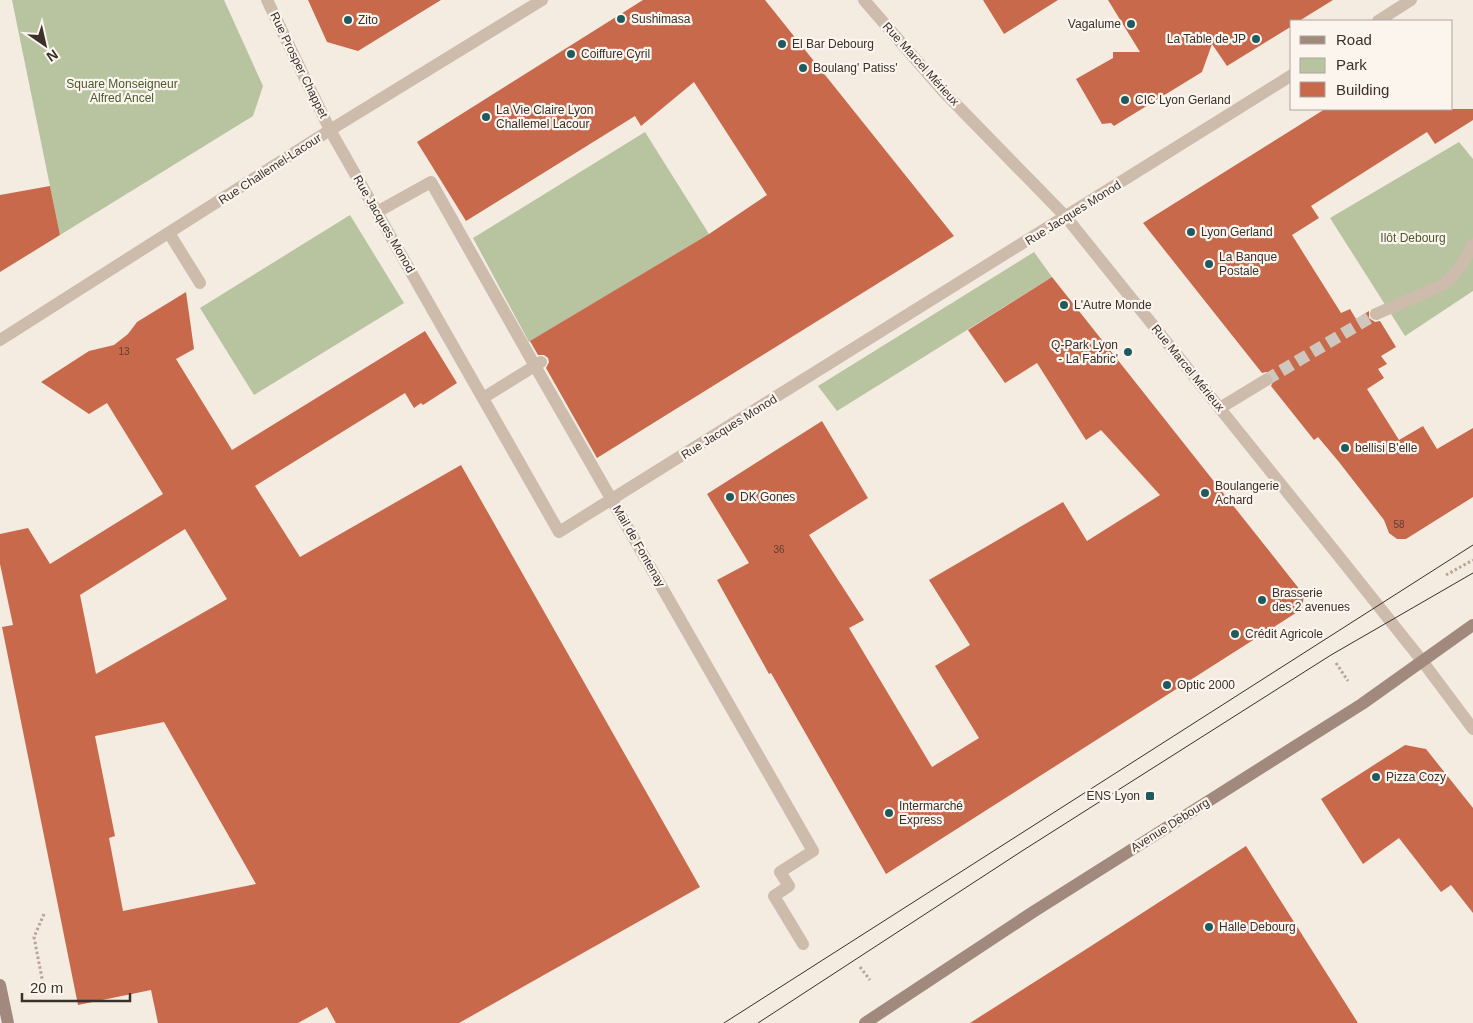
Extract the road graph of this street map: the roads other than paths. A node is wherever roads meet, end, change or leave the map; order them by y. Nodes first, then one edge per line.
1 (267, 0) edge
2 (542, 0) edge
3 (864, 0) edge
4 (1412, 0) edge
5 (1380, 20) edge
6 (1290, 76) edge
7 (330, 130) junction
8 (377, 212) junction
9 (1066, 217) junction
10 (169, 233) junction
11 (1473, 244) edge
12 (200, 283) dead end
13 (1376, 314) tunnel mouth
14 (0, 340) edge
15 (538, 364) junction
16 (1266, 380) tunnel mouth
17 (483, 398) junction
18 (1220, 408) junction
19 (613, 499) junction
20 (1473, 625) edge
21 (1423, 662) junction
22 (1473, 729) edge
23 (803, 944) dead end
24 (0, 985) edge
25 (8, 1023) edge
26 (864, 1023) edge

1 - 7 street, Rue Prosper Chappet
2 - 7 street, Rue Challemel-Lacour
3 - 9 street, Rue Marcel Mérieux
4 - 5 street
6 - 9 street, Rue Jacques Monod
7 - 8 street, Rue Jacques Monod
7 - 10 street, Rue Challemel-Lacour
8 - 15 street, Mail de Fontenay
8 - 17 street, Rue Jacques Monod
9 - 18 street, Rue Marcel Mérieux
9 - 19 street, Rue Jacques Monod
10 - 12 street
10 - 14 street, Rue Challemel-Lacour
11 - 13 street
15 - 17 street
15 - 19 street, Mail de Fontenay
16 - 18 street
17 - 19 street, Rue Jacques Monod
18 - 21 street, Rue Marcel Mérieux
19 - 23 street, Mail de Fontenay
20 - 21 street, Avenue Debourg
21 - 22 street, Rue Marcel Mérieux
21 - 26 street, Avenue Debourg
24 - 25 street

